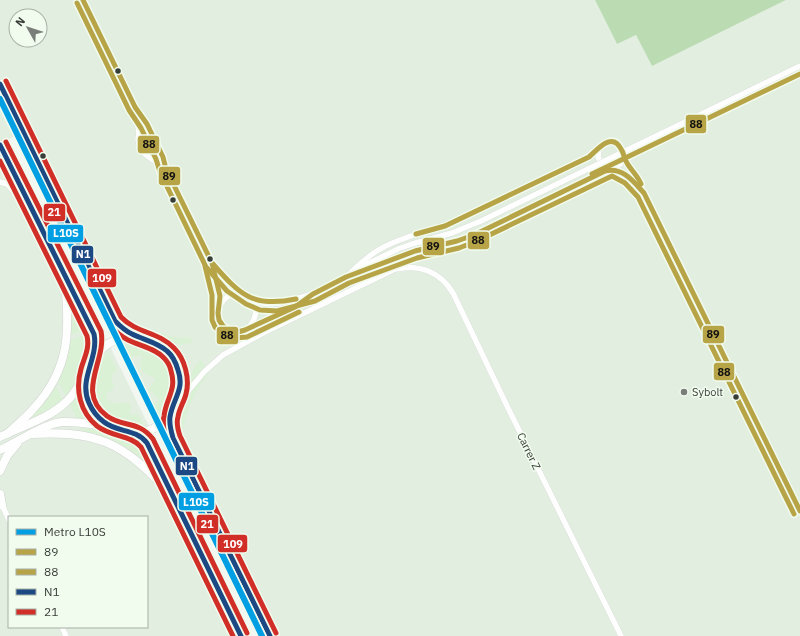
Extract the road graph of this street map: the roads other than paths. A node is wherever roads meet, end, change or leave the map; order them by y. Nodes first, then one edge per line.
1 (83, 0) edge
2 (800, 66) edge
3 (0, 84) edge
4 (135, 107) junction
5 (0, 145) edge
6 (600, 147) junction
7 (624, 154) junction
8 (2, 157) edge
9 (611, 168) junction
10 (166, 169) junction
11 (0, 182) edge
12 (644, 193) junction
13 (36, 216) junction
14 (212, 263) junction
15 (65, 276) junction
16 (346, 276) junction
17 (313, 294) junction
18 (247, 297) junction
19 (218, 309) junction
20 (248, 328) junction
21 (139, 337) junction
22 (92, 360) junction
23 (87, 373) junction
24 (172, 411) junction
25 (113, 427) junction
26 (134, 432) junction
27 (32, 434) junction
28 (4, 436) edge
29 (21, 440) junction
30 (0, 450) edge
31 (0, 471) edge
32 (0, 494) edge
33 (173, 496) junction
34 (1, 504) edge
35 (800, 511) edge
36 (8, 518) edge
37 (241, 636) edge
38 (270, 636) edge
39 (621, 636) edge

1 - 4 street
2 - 16 street, bridge
3 - 21 main road
4 - 10 street
4 - 10 street
5 - 8 main road
6 - 7 street
6 - 9 street
6 - 16 street
7 - 9 street
7 - 12 street
8 - 13 main road
9 - 12 street
9 - 16 street
10 - 14 street
11 - 13 street
12 - 35 street
13 - 15 main road
14 - 18 street
14 - 19 street
15 - 22 main road
15 - 28 main road
16 - 17 street
17 - 18 street
17 - 20 street
18 - 19 street
18 - 20 street
19 - 20 street
21 - 22 main road
21 - 24 main road
22 - 23 main road
23 - 25 main road
23 - 28 main road
24 - 26 main road
24 - 38 main road
24 - 39 street, Carrer Z
25 - 26 main road
25 - 27 main road
26 - 33 main road
27 - 29 main road
27 - 33 main road
29 - 30 main road
29 - 31 main road
32 - 34 main road
33 - 37 main road
34 - 36 street

